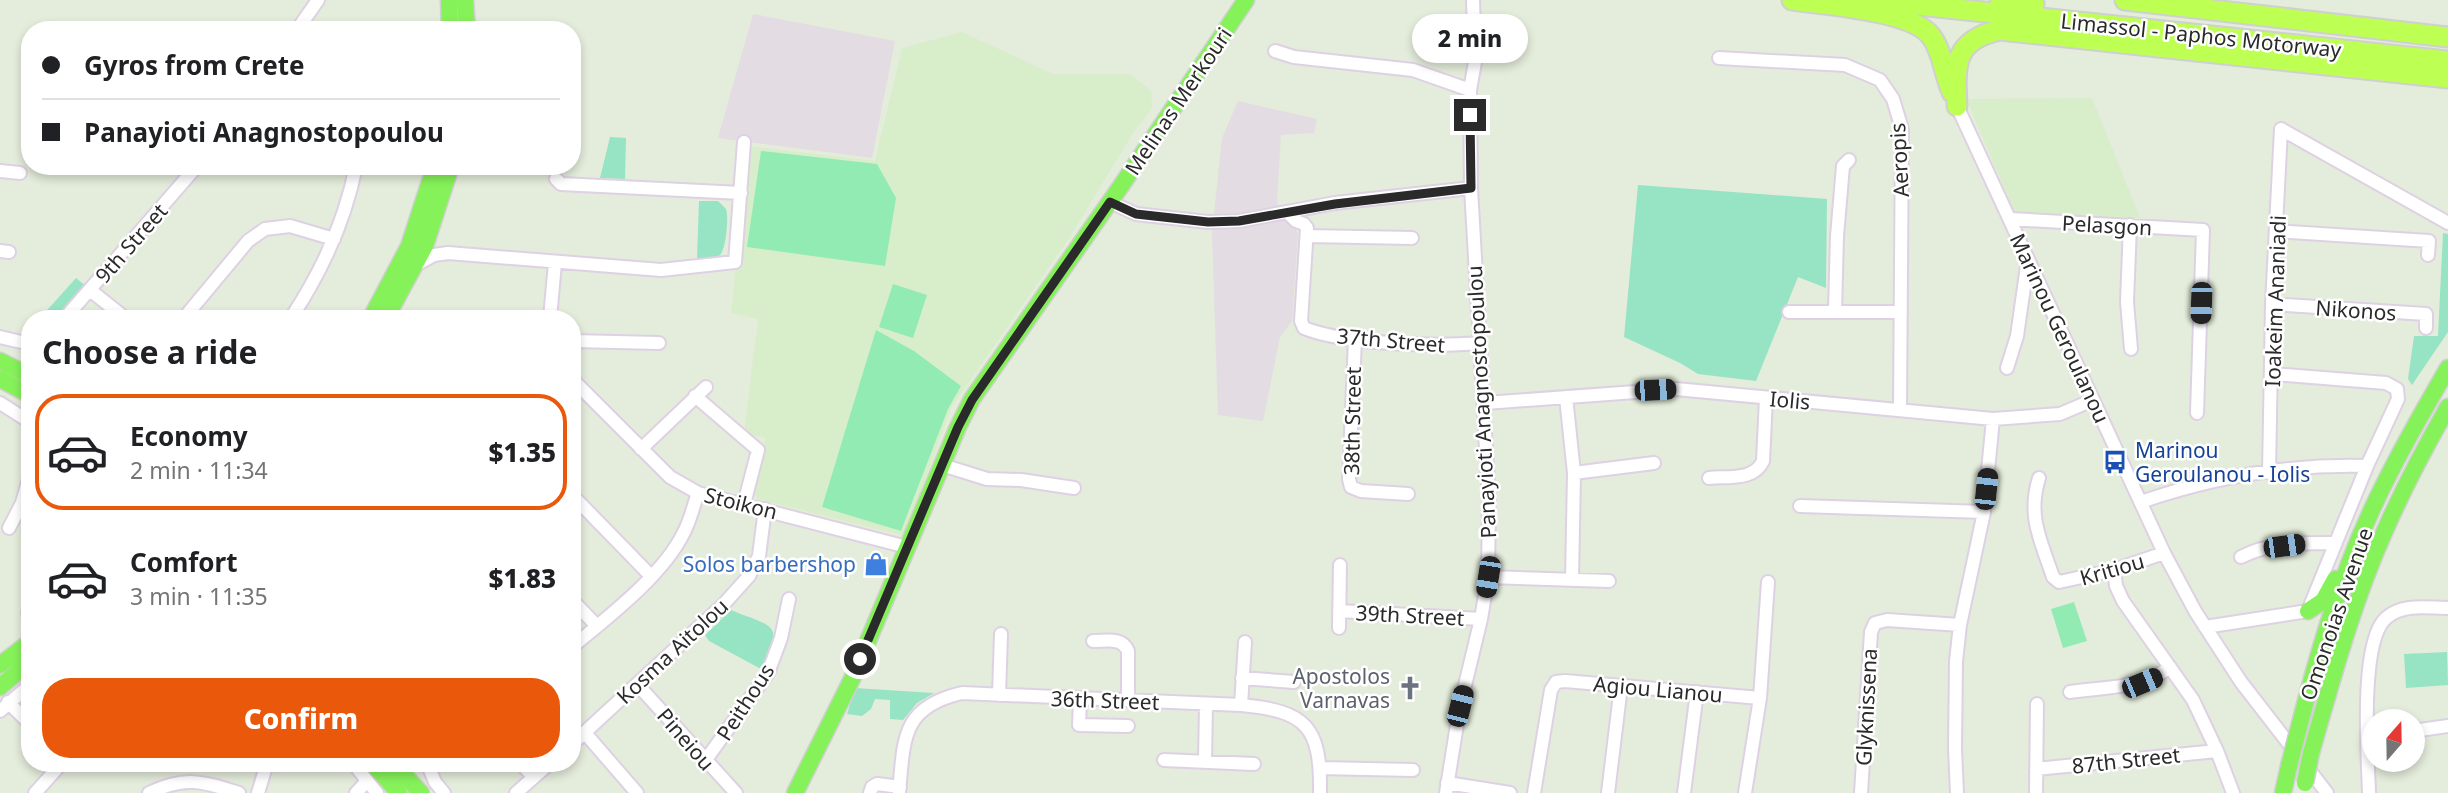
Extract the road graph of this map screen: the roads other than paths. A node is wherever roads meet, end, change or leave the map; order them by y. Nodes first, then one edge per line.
1 (318, 0) edge
2 (449, 0) edge
3 (466, 0) edge
4 (1246, 0) edge
5 (1473, 0) edge
6 (1792, 0) edge
7 (1870, 0) edge
8 (2000, 0) edge
9 (2124, 0) edge
10 (303, 21) edge
11 (450, 21) edge
12 (467, 21) edge
13 (2050, 34) junction
14 (2448, 37) edge
15 (2448, 50) edge
16 (1275, 51) dead end
17 (1719, 58) dead end
18 (2448, 61) edge
19 (2448, 78) edge
20 (1470, 90) junction
21 (1957, 106) junction
22 (744, 142) dead end
23 (1849, 160) dead end
24 (0, 171) edge
25 (20, 173) dead end
26 (189, 175) edge
27 (354, 175) edge
28 (432, 175) edge
29 (448, 175) edge
30 (556, 179) dead end
31 (1471, 188) junction
32 (741, 193) junction
33 (1110, 202) junction
34 (1287, 212) junction
35 (2010, 219) junction
36 (2448, 223) edge
37 (2130, 225) junction
38 (2276, 232) junction
39 (429, 234) junction
40 (1307, 236) junction
41 (1412, 238) dead end
42 (334, 239) junction
43 (448, 253) junction
44 (2428, 255) dead end
45 (2028, 259) junction
46 (555, 263) junction
47 (416, 265) junction
48 (90, 290) junction
49 (2272, 304) junction
50 (72, 310) edge
51 (115, 310) edge
52 (191, 310) edge
53 (296, 310) edge
54 (375, 310) edge
55 (391, 310) edge
56 (551, 310) edge
57 (1835, 311) junction
58 (1789, 312) dead end
59 (1901, 312) junction
60 (2426, 328) dead end
61 (0, 337) edge
62 (1355, 339) junction
63 (581, 341) edge
64 (21, 342) edge
65 (659, 343) dead end
66 (1478, 343) junction
67 (2131, 349) dead end
68 (0, 361) edge
69 (2007, 368) dead end
70 (2448, 368) edge
71 (21, 372) edge
72 (2273, 374) junction
73 (3, 381) edge
74 (706, 387) dead end
75 (581, 388) edge
76 (21, 390) edge
77 (695, 396) junction
78 (1566, 397) junction
79 (1766, 398) junction
80 (2093, 400) junction
81 (0, 403) edge
82 (1485, 403) junction
83 (2448, 407) edge
84 (1900, 409) junction
85 (2197, 413) dead end
86 (21, 416) edge
87 (1993, 419) junction
88 (641, 450) junction
89 (1654, 463) dead end
90 (942, 465) junction
91 (2367, 466) junction
92 (1574, 473) junction
93 (2269, 473) junction
94 (1709, 478) dead end
95 (2039, 478) dead end
96 (1074, 488) dead end
97 (698, 493) junction
98 (1408, 494) dead end
99 (2141, 502) junction
100 (744, 504) junction
101 (21, 505) edge
102 (581, 506) edge
103 (1800, 506) dead end
104 (765, 509) junction
105 (1984, 512) junction
106 (9, 528) dead end
107 (2361, 536) junction
108 (2336, 543) junction
109 (907, 547) junction
110 (2164, 554) junction
111 (2241, 557) dead end
112 (1340, 565) dead end
113 (2114, 570) junction
114 (651, 576) junction
115 (1488, 577) junction
116 (1572, 580) junction
117 (1609, 581) dead end
118 (1768, 582) dead end
119 (789, 599) dead end
120 (2448, 608) edge
121 (581, 609) edge
122 (1339, 611) junction
123 (2308, 611) junction
124 (1481, 619) junction
125 (1960, 625) junction
126 (597, 626) junction
127 (2205, 627) junction
128 (1339, 628) dead end
129 (1001, 634) dead end
130 (581, 639) edge
131 (1093, 641) dead end
132 (1245, 642) dead end
133 (21, 649) edge
134 (0, 665) edge
135 (2170, 667) junction
136 (21, 669) edge
137 (1242, 678) junction
138 (1294, 682) dead end
139 (637, 684) junction
140 (1621, 686) junction
141 (0, 687) edge
142 (1697, 692) junction
143 (2070, 692) dead end
144 (21, 693) edge
145 (999, 695) junction
146 (1760, 698) junction
147 (1080, 699) junction
148 (1128, 700) junction
149 (2036, 704) dead end
150 (1206, 705) junction
151 (1241, 705) junction
152 (4, 707) edge
153 (2369, 709) edge
154 (21, 718) edge
155 (1128, 726) dead end
156 (2448, 726) edge
157 (2426, 730) edge
158 (585, 733) junction
159 (581, 736) edge
160 (2217, 751) junction
161 (1164, 760) dead end
162 (705, 761) junction
163 (1205, 761) junction
164 (1254, 764) dead end
165 (1320, 768) junction
166 (2036, 769) junction
167 (1413, 770) dead end
168 (54, 772) edge
169 (264, 772) edge
170 (360, 772) edge
171 (380, 772) edge
172 (401, 772) edge
173 (431, 772) edge
174 (529, 772) edge
175 (540, 772) edge
176 (2370, 772) edge
177 (534, 777) junction
178 (367, 781) junction
179 (175, 787) edge
180 (1446, 788) edge
181 (2304, 788) edge
182 (629, 790) edge
183 (899, 790) edge
184 (35, 793) edge
185 (149, 793) edge
186 (239, 793) edge
187 (258, 793) edge
188 (356, 793) edge
189 (377, 793) edge
190 (399, 793) edge
191 (421, 793) edge
192 (444, 793) edge
193 (516, 793) edge
194 (736, 793) edge
195 (795, 793) edge
196 (870, 793) edge
197 (1320, 793) edge
198 (1510, 793) edge
199 (1534, 793) edge
200 (1608, 793) edge
201 (1684, 793) edge
202 (1745, 793) edge
203 (1861, 793) edge
204 (1957, 793) edge
205 (2036, 793) edge
206 (2233, 793) edge
207 (2283, 793) edge
208 (2327, 793) edge
209 (2370, 793) edge

1 - 10 street
2 - 11 main road
3 - 12 main road
4 - 33 main road, Melinas Merkouri
5 - 20 street, Panayioti Anagnostopoulou
6 - 21 highway
7 - 13 highway
7 - 18 highway, Limassol - Paphos Motorway
8 - 15 highway, Limassol - Paphos Motorway
9 - 14 highway
13 - 19 highway
13 - 21 highway
16 - 20 street
17 - 59 street, Aeropis
20 - 31 street, Panayioti Anagnostopoulou
21 - 35 street, Marinou Geroulanou
22 - 32 street
23 - 57 street
24 - 25 street
26 - 48 street, 9th Street
27 - 42 street
28 - 54 main road
29 - 39 main road
30 - 32 street
31 - 34 street
31 - 66 street, Panayioti Anagnostopoulou
32 - 46 street
33 - 34 street
33 - 90 main road, Melinas Merkouri
34 - 40 street
35 - 37 street, Pelasgon
35 - 45 street, Marinou Geroulanou
36 - 38 street, Ioakeim Ananiadi
37 - 67 street
37 - 85 street, Pelasgon
38 - 44 street
38 - 49 street, Ioakeim Ananiadi
39 - 43 street
39 - 47 main road
40 - 41 street
40 - 62 street, 37th Street
42 - 52 street
42 - 53 street
43 - 46 street
43 - 47 street
45 - 69 street
45 - 80 street, Marinou Geroulanou
46 - 56 street
47 - 55 main road
48 - 50 street, 9th Street
48 - 51 street
49 - 60 street, Nikonos
49 - 72 street, Ioakeim Ananiadi
57 - 58 street
57 - 59 street
59 - 84 street, Aeropis
61 - 64 street
62 - 66 street, 37th Street
62 - 98 street, 38th Street
63 - 65 street
66 - 82 street, Panayioti Anagnostopoulou
68 - 71 main road
70 - 107 main road, Omonoias Avenue
72 - 91 street
72 - 93 street, Ioakeim Ananiadi
73 - 76 main road
74 - 77 street
75 - 88 street, Stoikon
77 - 88 street
77 - 100 street
78 - 79 street, Iolis
78 - 82 street, Iolis
78 - 92 street
79 - 84 street, Iolis
79 - 94 street
80 - 87 street, Iolis
80 - 99 street, Marinou Geroulanou
81 - 86 street
82 - 115 street, Panayioti Anagnostopoulou
83 - 181 main road, Omonoias Avenue, bridge
84 - 87 street, Iolis
87 - 105 street
88 - 97 street, Stoikon
89 - 92 street
90 - 96 street
90 - 109 main road, Melinas Merkouri
91 - 93 street
91 - 108 street
92 - 116 street
93 - 99 street
95 - 113 street, Kritiou
97 - 100 street, Stoikon
97 - 114 street
99 - 110 street, Marinou Geroulanou
100 - 104 street, Stoikon
101 - 106 street
102 - 114 street
103 - 105 street
104 - 109 street, Stoikon
104 - 139 street, Kosma Aitolou
105 - 125 street
107 - 123 main road
107 - 207 main road, Omonoias Avenue, bridge
108 - 111 street
108 - 123 street
109 - 195 main road, Melinas Merkouri
110 - 113 street, Kritiou
110 - 127 street, Marinou Geroulanou
112 - 122 street, 39th Street
113 - 135 street
114 - 126 street
115 - 116 street
115 - 124 street, Panayioti Anagnostopoulou
116 - 117 street
118 - 146 street
119 - 162 street, Peithous
120 - 153 street
121 - 126 street
122 - 124 street, 39th Street
122 - 128 street, 39th Street
123 - 127 street
124 - 180 street, Panayioti Anagnostopoulou
125 - 203 street, Glyknissena
125 - 204 street
126 - 130 street
127 - 208 street, Marinou Geroulanou
129 - 145 street
131 - 148 street
132 - 137 street
133 - 134 main road
135 - 143 street
135 - 160 street
136 - 141 main road
137 - 138 street
137 - 151 street
139 - 158 street, Kosma Aitolou
139 - 162 street, Pineiou
140 - 142 street, Agiou Lianou
140 - 199 street, Agiou Lianou
140 - 200 street
142 - 146 street, Agiou Lianou
142 - 201 street
144 - 152 street
145 - 147 street, 36th Street
145 - 183 street, 36th Street
146 - 202 street
147 - 148 street, 36th Street
147 - 155 street
148 - 150 street, 36th Street
149 - 166 street
150 - 151 street, 36th Street
150 - 163 street
151 - 165 street, 36th Street
152 - 154 street
156 - 157 street
158 - 159 street, Kosma Aitolou
158 - 182 street
160 - 166 street, 87th Street
160 - 206 street
161 - 163 street
162 - 194 street, Pineiou
163 - 164 street
165 - 167 street
165 - 197 street, 36th Street
166 - 205 street
168 - 184 street
169 - 187 street
170 - 178 street
171 - 190 main road
172 - 191 main road
173 - 192 street
174 - 177 street
175 - 177 street
176 - 209 street
177 - 193 street
178 - 188 street
178 - 189 street
179 - 185 street
179 - 186 street
180 - 198 street
183 - 196 street

